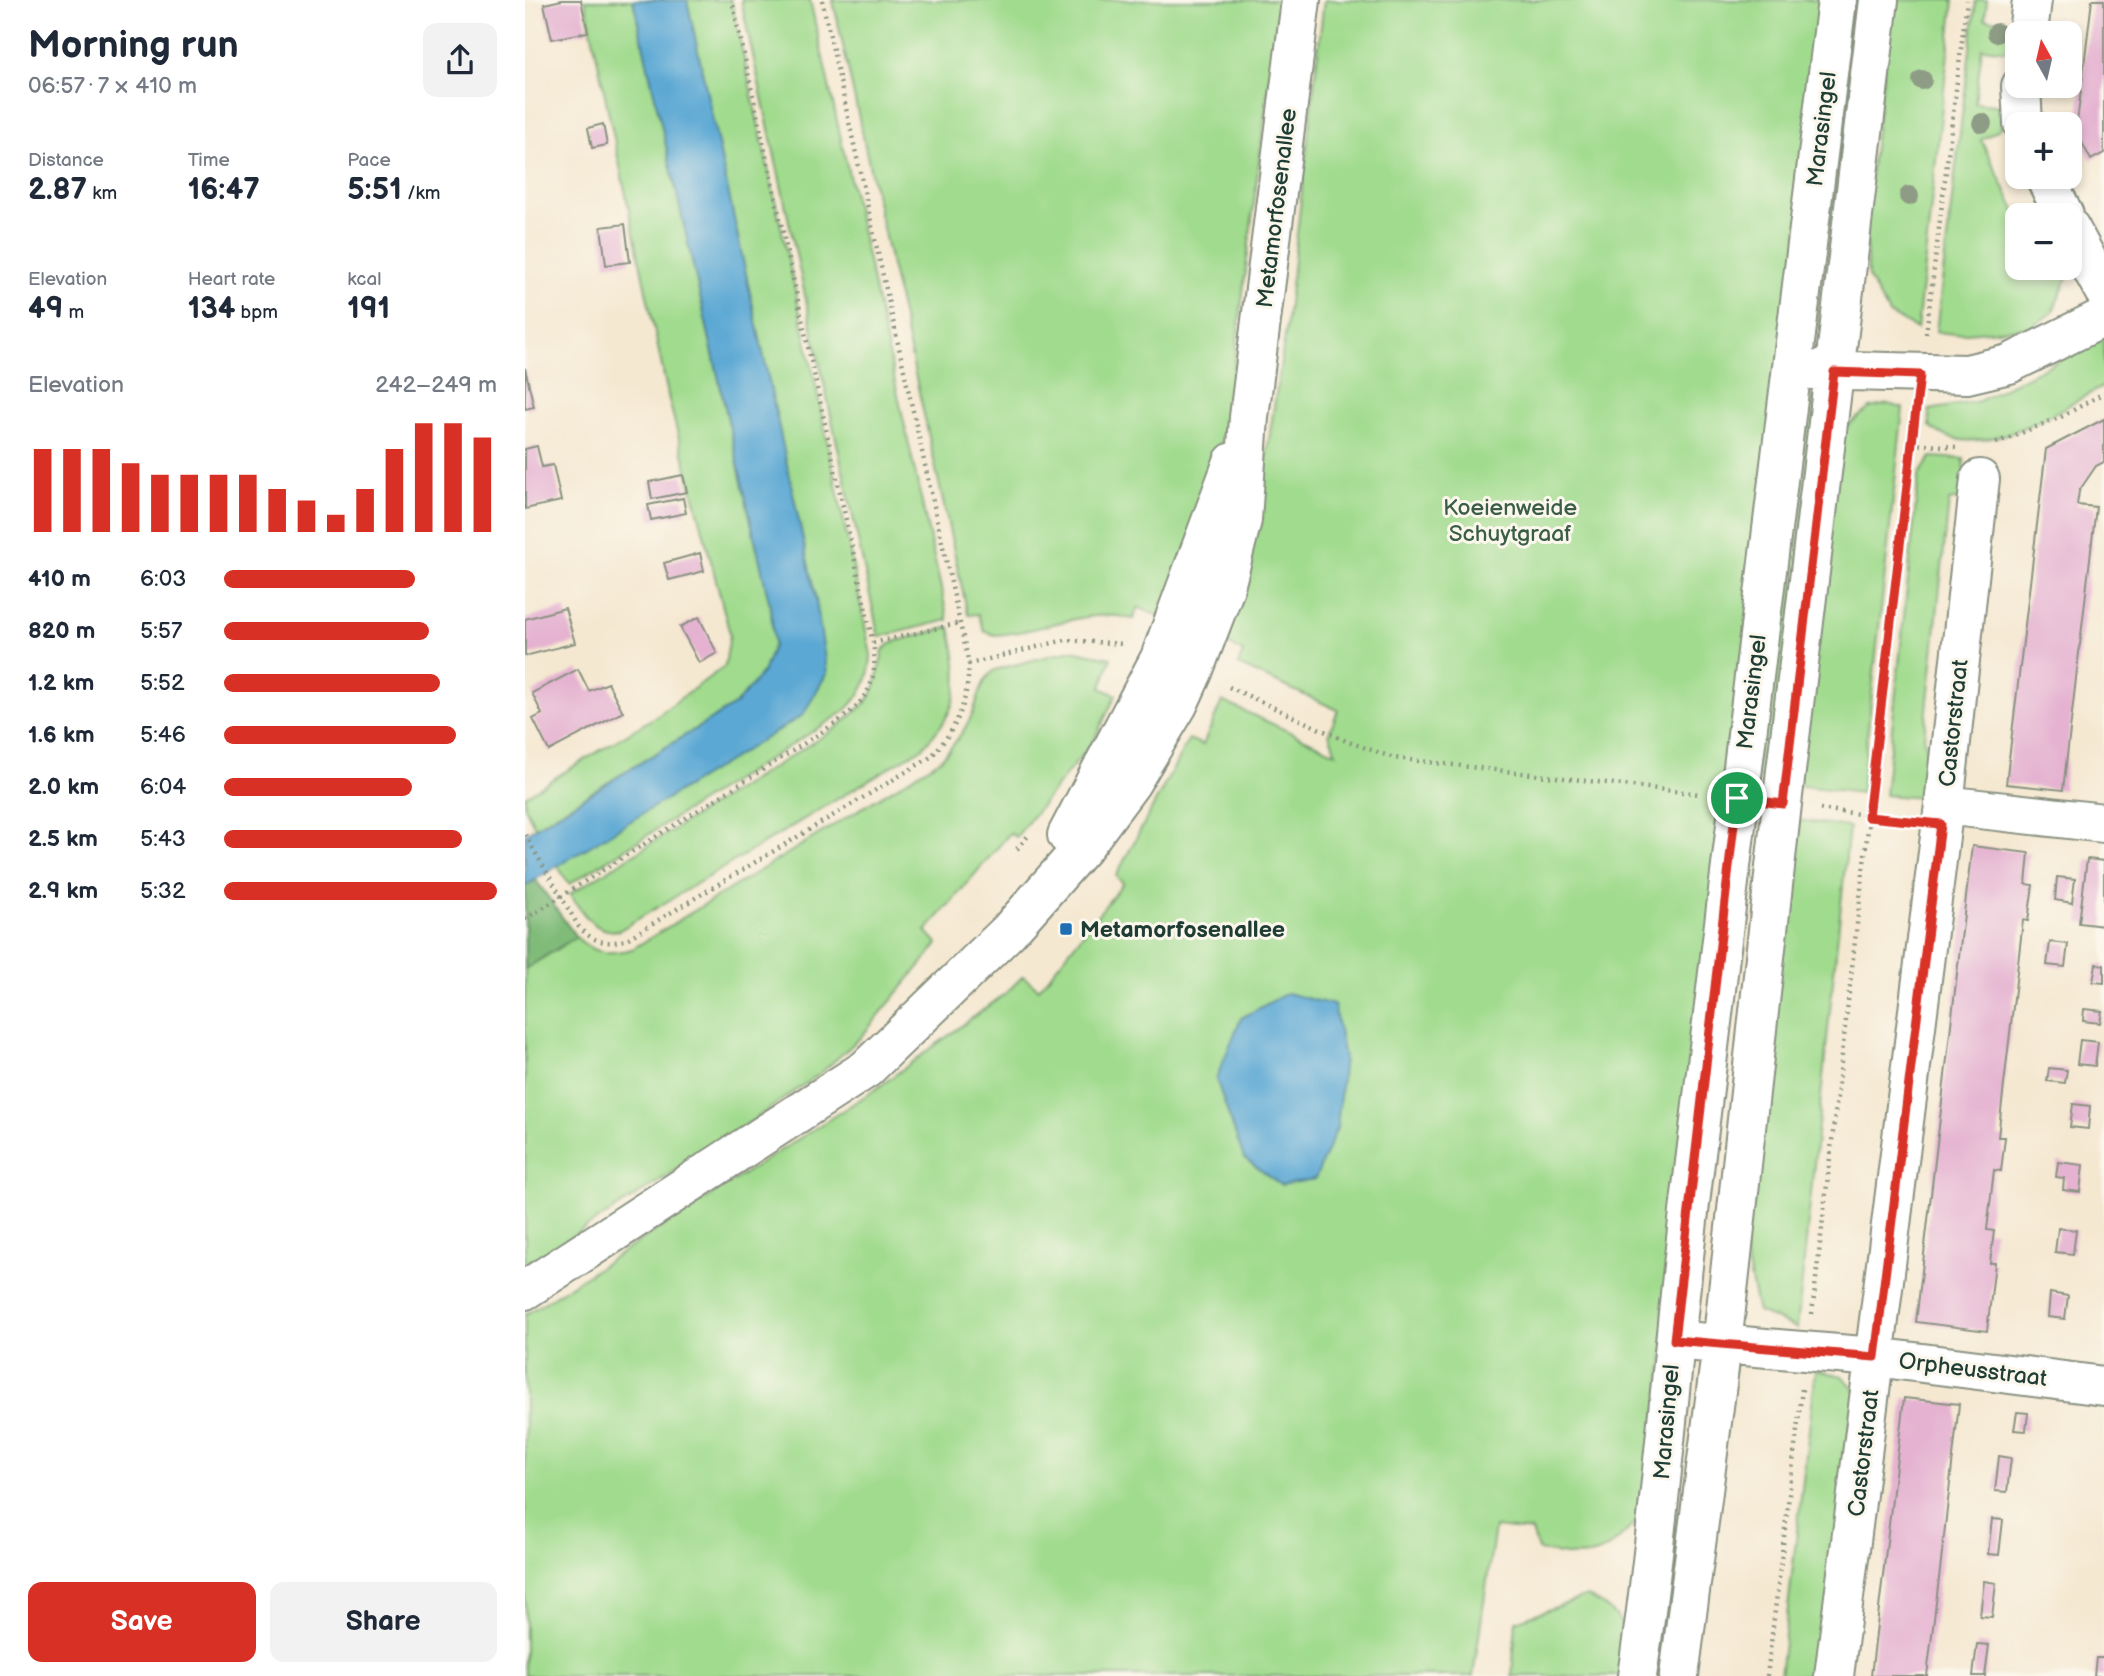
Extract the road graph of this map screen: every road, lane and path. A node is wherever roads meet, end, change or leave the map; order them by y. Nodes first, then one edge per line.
1 (732, 0) edge
2 (822, 0) edge
3 (1301, 0) edge
4 (1837, 0) edge
5 (1879, 0) edge
6 (1967, 0) edge
7 (2032, 0) edge
8 (2029, 21) edge
9 (2082, 236) edge
10 (2104, 291) edge
11 (2104, 317) edge
12 (1790, 368) junction
13 (1834, 372) junction
14 (1920, 375) junction
15 (2104, 393) edge
16 (1912, 444) junction
17 (1994, 444) dead end
18 (1959, 447) dead end
19 (1980, 479) dead end
20 (960, 623) junction
21 (873, 643) junction
22 (969, 664) junction
23 (1177, 665) junction
24 (1737, 798) junction
25 (1783, 804) junction
26 (1942, 814) junction
27 (1868, 817) junction
28 (2104, 824) edge
29 (525, 835) edge
30 (562, 896) junction
31 (525, 919) edge
32 (525, 1290) edge
33 (1674, 1340) junction
34 (1722, 1345) junction
35 (1808, 1350) junction
36 (1875, 1357) junction
37 (2104, 1386) edge
38 (1637, 1676) edge
39 (1679, 1676) edge
40 (1767, 1676) edge
41 (1834, 1676) edge

1 - 21 path
2 - 20 path
3 - 23 street, Metamorfosenallee
4 - 12 street, Marasingel
5 - 13 street, Marasingel
6 - 14 path
7 - 8 street
9 - 10 street
11 - 14 street
12 - 13 street
12 - 24 street, Marasingel
13 - 14 street
13 - 25 street, Marasingel
14 - 16 path
15 - 17 path
16 - 18 path
16 - 27 path
19 - 26 street, Castorstraat
20 - 21 path
20 - 22 path
21 - 30 path
22 - 23 path
22 - 30 path
23 - 24 path
23 - 32 street, Metamorfosenallee
24 - 33 street, Marasingel
25 - 27 path
25 - 34 street, Marasingel
26 - 27 path
26 - 28 street
26 - 36 street, Castorstraat
27 - 35 path
29 - 30 path
30 - 31 path
33 - 34 street, Orpheusstraat
33 - 38 street, Marasingel
34 - 35 street, Orpheusstraat
34 - 39 street, Marasingel
35 - 36 street, Orpheusstraat
35 - 40 path
36 - 37 street, Orpheusstraat
36 - 41 street, Castorstraat

